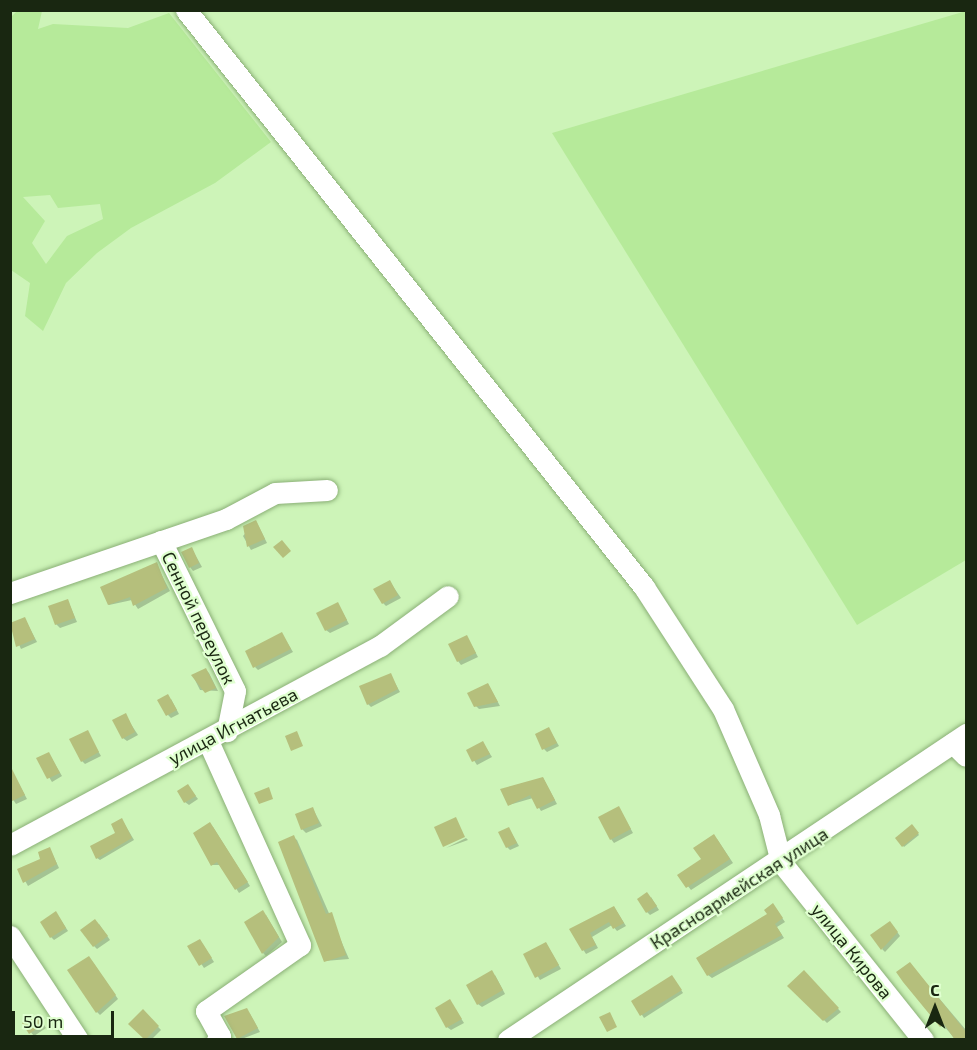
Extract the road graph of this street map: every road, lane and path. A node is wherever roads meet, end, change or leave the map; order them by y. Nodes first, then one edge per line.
1 (186, 10) edge
2 (327, 490) dead end
3 (161, 541) junction
4 (10, 593) edge
5 (448, 596) dead end
6 (217, 736) junction
7 (962, 744) edge
8 (10, 845) edge
9 (781, 862) junction
10 (10, 936) edge
11 (509, 1039) edge
12 (78, 1040) edge
13 (216, 1040) edge
14 (923, 1040) edge

1 - 9 street
2 - 3 street
3 - 4 street
3 - 6 street, Сенной переулок
5 - 6 street, улица Игнатьева
6 - 8 street, улица Игнатьева
6 - 13 street
7 - 9 street, Красноармейская улица
9 - 11 street, Красноармейская улица
9 - 14 street, улица Кирова
10 - 12 street

